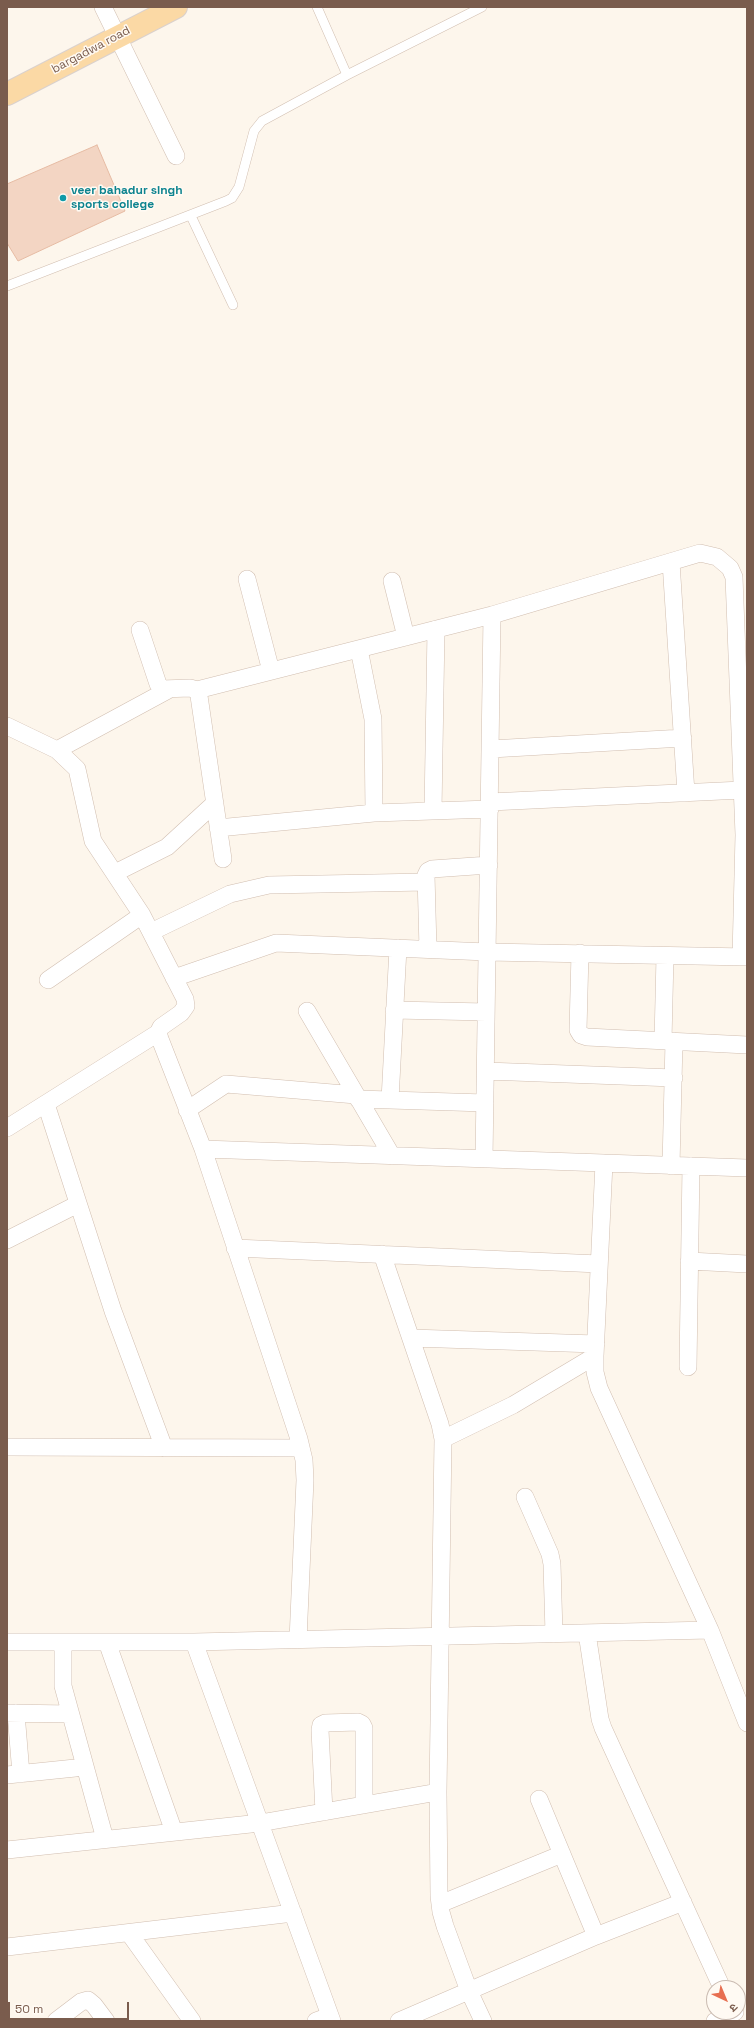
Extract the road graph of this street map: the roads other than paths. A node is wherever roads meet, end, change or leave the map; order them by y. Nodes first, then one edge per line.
1 (103, 7) edge
2 (176, 7) edge
3 (317, 7) edge
4 (482, 7) edge
5 (118, 35) junction
6 (347, 75) junction
7 (8, 90) edge
8 (176, 156) dead end
9 (191, 216) junction
10 (7, 286) edge
11 (233, 305) dead end
12 (671, 562) junction
13 (247, 579) dead end
14 (392, 581) dead end
15 (492, 615) junction
16 (436, 629) junction
17 (140, 630) dead end
18 (406, 637) junction
19 (359, 649) junction
20 (271, 671) junction
21 (168, 690) junction
22 (196, 690) junction
23 (7, 726) edge
24 (683, 738) junction
25 (491, 749) junction
26 (57, 750) junction
27 (742, 790) junction
28 (686, 793) junction
29 (215, 803) junction
30 (490, 805) junction
31 (433, 811) junction
32 (374, 813) junction
33 (745, 826) edge
34 (218, 828) junction
35 (223, 859) dead end
36 (489, 866) junction
37 (115, 873) junction
38 (426, 882) junction
39 (142, 915) junction
40 (151, 932) junction
41 (398, 948) junction
42 (428, 949) junction
43 (487, 952) junction
44 (580, 953) junction
45 (665, 956) junction
46 (744, 957) edge
47 (174, 978) junction
48 (48, 980) dead end
49 (394, 1010) junction
50 (307, 1012) dead end
51 (486, 1012) junction
52 (158, 1032) junction
53 (669, 1041) junction
54 (747, 1045) edge
55 (486, 1071) junction
56 (674, 1078) junction
57 (357, 1097) junction
58 (390, 1100) junction
59 (485, 1103) junction
60 (46, 1104) junction
61 (187, 1110) junction
62 (7, 1128) edge
63 (203, 1149) junction
64 (392, 1156) junction
65 (484, 1159) junction
66 (604, 1163) junction
67 (671, 1166) junction
68 (691, 1166) junction
69 (747, 1168) edge
70 (78, 1204) junction
71 (7, 1240) edge
72 (235, 1248) junction
73 (382, 1254) junction
74 (689, 1261) junction
75 (599, 1264) junction
76 (747, 1264) edge
77 (411, 1338) junction
78 (596, 1350) junction
79 (688, 1367) dead end
80 (444, 1439) junction
81 (7, 1447) edge
82 (164, 1448) junction
83 (301, 1448) junction
84 (525, 1497) dead end
85 (710, 1630) junction
86 (587, 1633) junction
87 (554, 1634) junction
88 (440, 1636) junction
89 (298, 1640) junction
90 (7, 1642) edge
91 (63, 1642) junction
92 (107, 1642) junction
93 (194, 1642) junction
94 (12, 1713) edge
95 (70, 1714) junction
96 (747, 1723) edge
97 (85, 1767) junction
98 (14, 1774) edge
99 (438, 1792) junction
100 (539, 1799) dead end
101 (364, 1805) junction
102 (324, 1812) junction
103 (260, 1823) junction
104 (174, 1832) junction
105 (105, 1839) junction
106 (7, 1850) edge
107 (562, 1854) junction
108 (683, 1902) junction
109 (440, 1904) junction
110 (293, 1913) junction
111 (129, 1933) junction
112 (596, 1936) junction
113 (7, 1948) edge
114 (718, 1980) edge
115 (469, 1991) junction
116 (326, 2019) edge
117 (56, 2021) edge
118 (106, 2021) edge
119 (192, 2021) edge
120 (399, 2021) edge
121 (483, 2021) edge

1 - 5 street
2 - 5 main road, bargadwa road
3 - 6 lane
4 - 6 lane
5 - 7 main road, bargadwa road
5 - 8 street
6 - 9 lane
9 - 10 lane
9 - 11 lane
12 - 15 street
12 - 24 street
12 - 27 street
13 - 20 street
14 - 18 street
15 - 16 street
15 - 25 street
16 - 18 street
16 - 31 street
17 - 21 street
18 - 19 street
19 - 20 street
19 - 32 street
20 - 22 street
21 - 22 street
21 - 26 street
22 - 29 street
23 - 26 street
24 - 25 street
24 - 28 street
25 - 30 street
26 - 37 street
27 - 28 street
27 - 33 street
28 - 30 street
29 - 34 street
29 - 37 street
30 - 31 street
30 - 36 street
31 - 32 street
32 - 34 street
33 - 46 street
34 - 35 street
36 - 38 street
36 - 43 street
37 - 39 street
38 - 40 street
38 - 42 street
39 - 40 street
39 - 48 street
40 - 47 street
41 - 42 street
41 - 47 street
41 - 49 street
42 - 43 street
43 - 44 street
43 - 51 street
44 - 45 street
44 - 53 street
45 - 46 street
45 - 53 street
47 - 52 street
49 - 51 street
49 - 58 street
50 - 57 street
51 - 55 street
52 - 60 street
52 - 61 street
53 - 54 street
53 - 56 street
55 - 56 street
55 - 59 street
56 - 67 street
57 - 58 street
57 - 61 street
57 - 64 street
58 - 59 street
59 - 65 street
60 - 62 street
60 - 70 street
61 - 63 street
63 - 64 street
63 - 72 street
64 - 65 street
65 - 66 street
66 - 67 street
66 - 75 street
67 - 68 street
68 - 69 street
68 - 74 street
70 - 71 street
70 - 82 street
72 - 73 street
72 - 83 street
73 - 75 street
73 - 77 street
74 - 76 street
74 - 79 street
75 - 78 street
77 - 78 street
77 - 80 street
78 - 80 street
78 - 85 street
80 - 88 street
81 - 82 street
82 - 83 street
83 - 89 street
84 - 87 street
85 - 86 street
85 - 96 street
86 - 87 street
86 - 108 street
87 - 88 street
88 - 89 street
88 - 99 street
89 - 93 street
90 - 91 street
91 - 92 street
91 - 95 street
92 - 93 street
92 - 104 street
93 - 103 street
94 - 95 street
94 - 98 street
95 - 97 street
97 - 98 street
97 - 105 street
99 - 101 street
99 - 109 street
100 - 107 street
101 - 102 street
101 - 102 street
102 - 103 street
103 - 104 street
103 - 110 street
104 - 105 street
105 - 106 street
107 - 109 street
107 - 112 street
108 - 112 street
108 - 114 street
109 - 115 street
110 - 111 street
110 - 116 street
111 - 113 street
111 - 119 street
112 - 115 street
115 - 120 street
115 - 121 street
117 - 118 street

